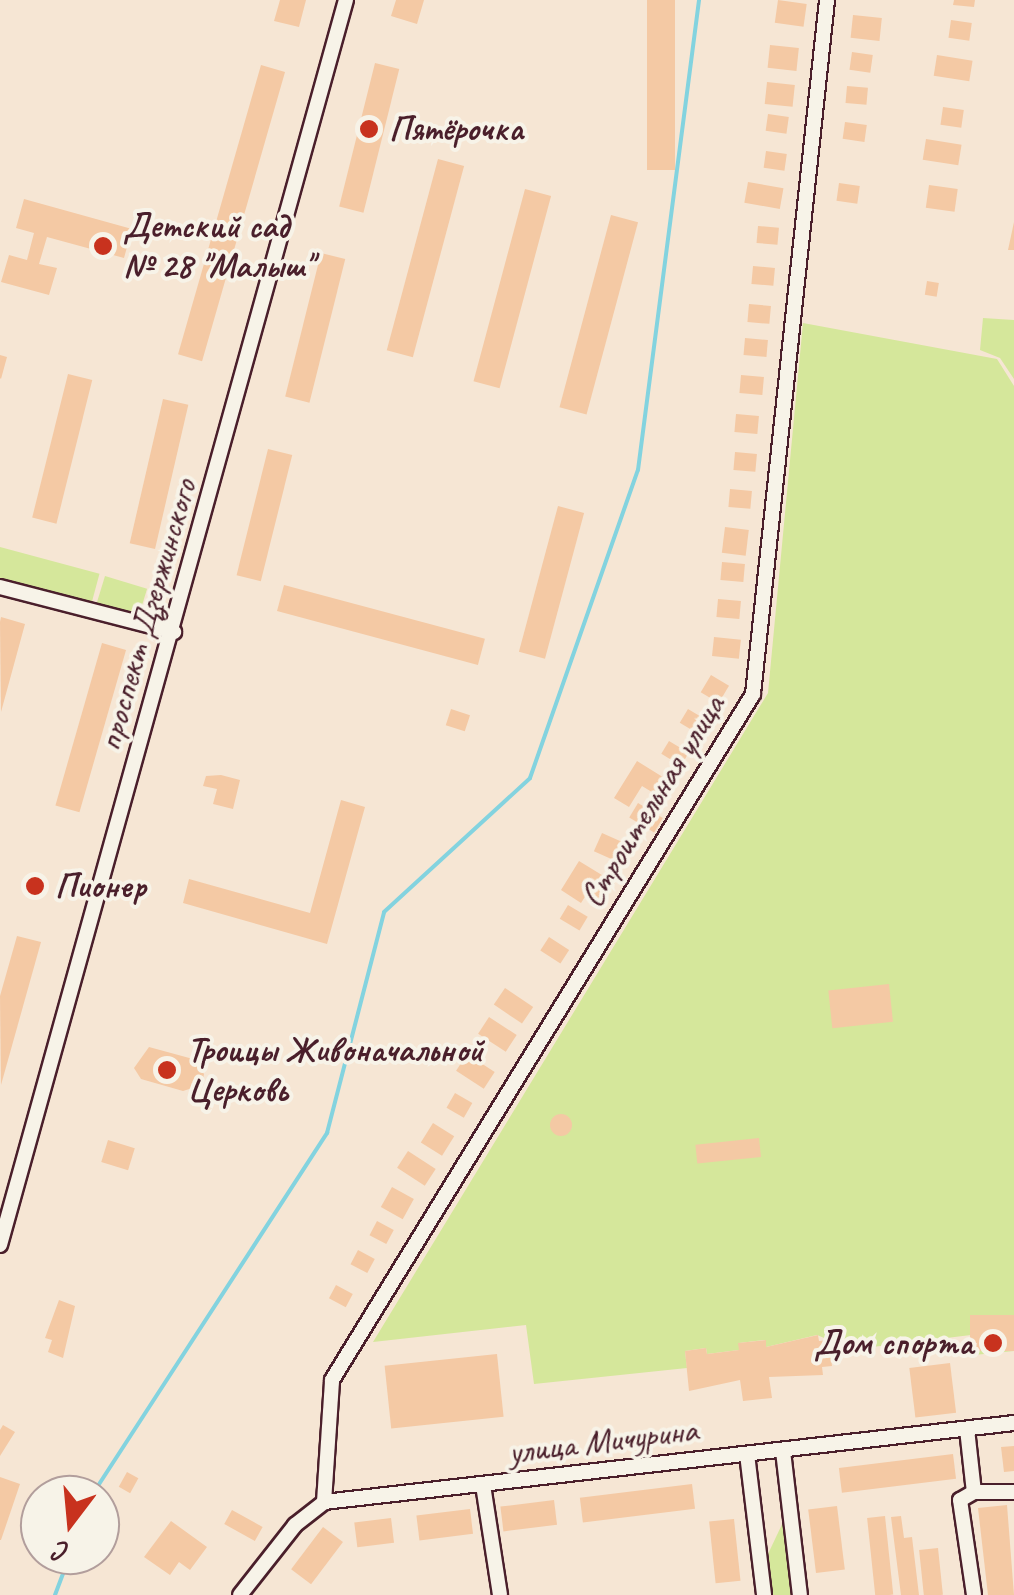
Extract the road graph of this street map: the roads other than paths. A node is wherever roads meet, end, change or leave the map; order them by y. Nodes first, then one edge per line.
1 (346, 0) edge
2 (827, 0) edge
3 (0, 587) edge
4 (174, 632) junction
5 (0, 1245) edge
6 (1014, 1422) edge
7 (967, 1429) junction
8 (783, 1450) junction
9 (747, 1454) junction
10 (484, 1485) junction
11 (974, 1492) junction
12 (1014, 1492) edge
13 (324, 1502) junction
14 (240, 1595) edge
15 (500, 1595) edge
16 (764, 1595) edge
17 (800, 1595) edge
18 (974, 1595) edge

1 - 4 street, проспект Дзержинского
2 - 13 street, Строительная улица
3 - 4 street
4 - 5 street, проспект Дзержинского
6 - 7 street, улица Мичурина
7 - 8 street, улица Мичурина
7 - 11 street
8 - 9 street, улица Мичурина
8 - 17 street
9 - 10 street, улица Мичурина
9 - 16 street
10 - 13 street, улица Мичурина
10 - 15 street
11 - 12 street
11 - 18 street
13 - 14 street

